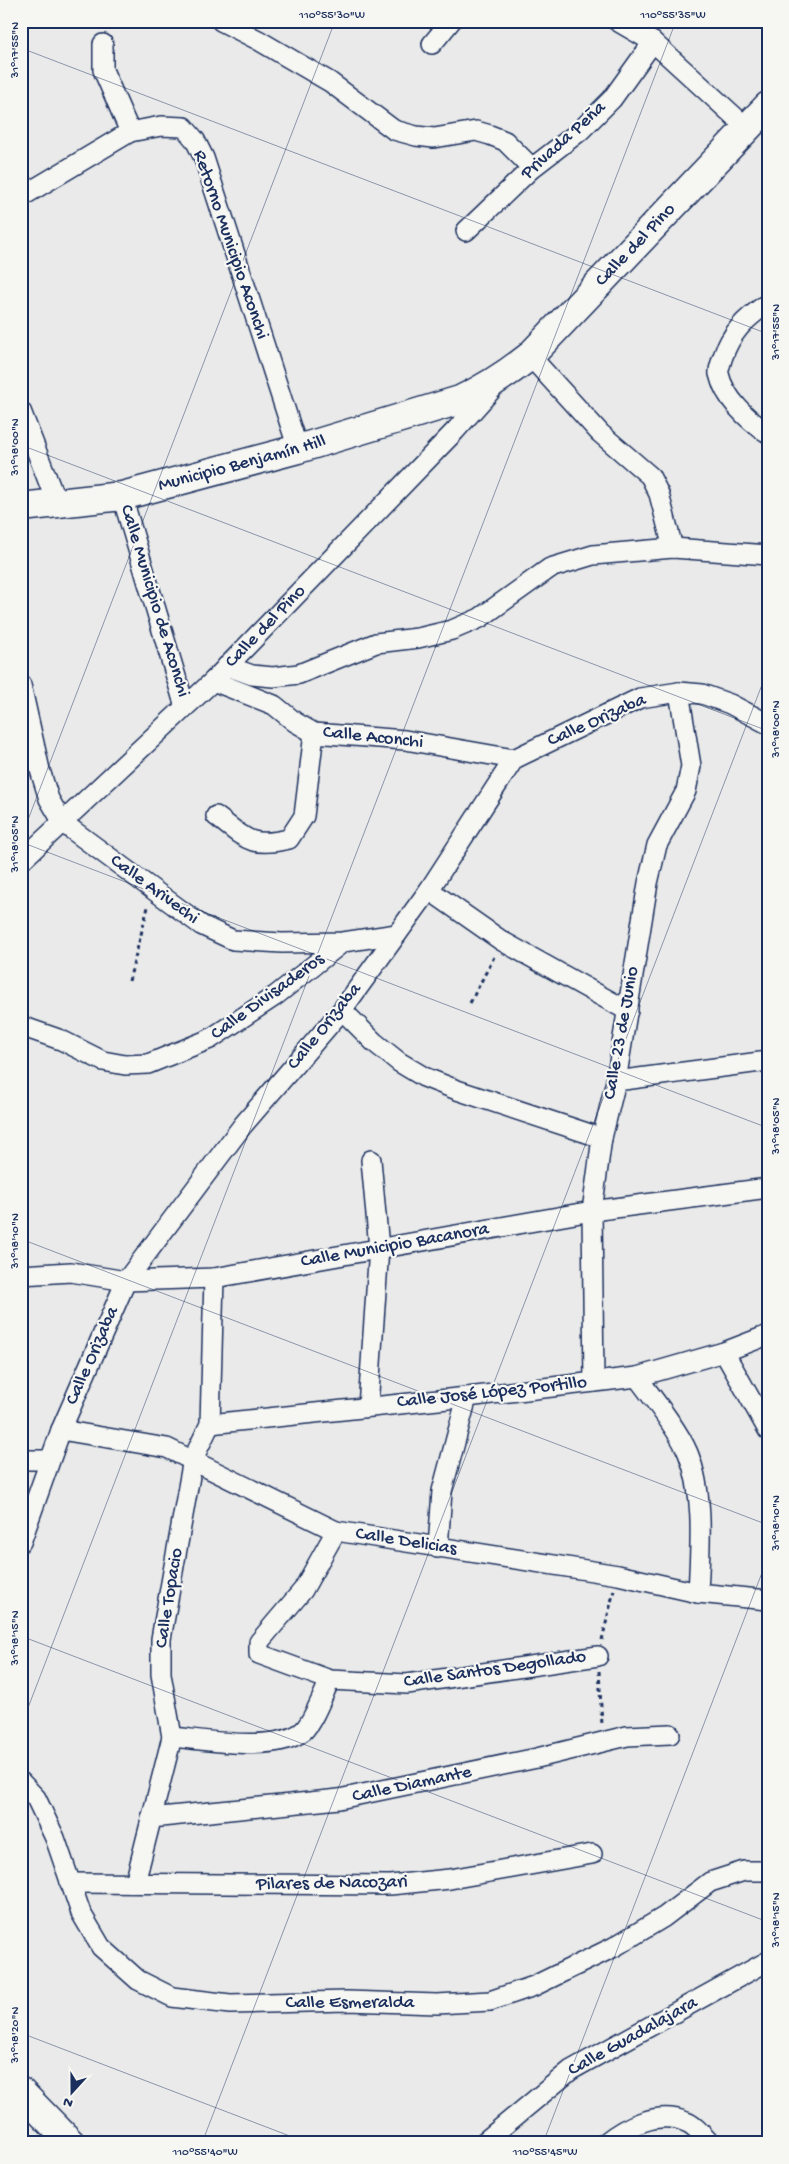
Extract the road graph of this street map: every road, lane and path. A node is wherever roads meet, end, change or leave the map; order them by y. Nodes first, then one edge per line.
1 (221, 21) edge
2 (451, 21) edge
3 (617, 21) edge
4 (653, 42) junction
5 (102, 44) dead end
6 (432, 44) dead end
7 (768, 106) edge
8 (747, 128) junction
9 (130, 132) junction
10 (532, 168) junction
11 (21, 196) edge
12 (466, 231) dead end
13 (768, 303) edge
14 (530, 356) junction
15 (498, 381) junction
16 (460, 400) joint
17 (21, 411) edge
18 (768, 433) edge
19 (298, 449) junction
20 (122, 496) junction
21 (57, 504) junction
22 (21, 507) edge
23 (673, 548) junction
24 (768, 555) edge
25 (228, 666) junction
26 (213, 681) junction
27 (21, 684) edge
28 (679, 692) junction
29 (186, 707) junction
30 (768, 724) edge
31 (314, 733) junction
32 (514, 759) junction
33 (216, 816) dead end
34 (64, 823) junction
35 (21, 861) edge
36 (152, 890) junction
37 (429, 890) junction
38 (398, 934) junction
39 (502, 941) junction
40 (343, 942) junction
41 (129, 981) dead end
42 (470, 1003) dead end
43 (342, 1010) junction
44 (628, 1011) junction
45 (21, 1026) edge
46 (768, 1061) edge
47 (616, 1081) junction
48 (602, 1138) junction
49 (371, 1160) dead end
50 (768, 1188) edge
51 (592, 1212) junction
52 (379, 1248) junction
53 (21, 1275) edge
54 (214, 1278) junction
55 (126, 1281) junction
56 (768, 1335) edge
57 (724, 1352) junction
58 (637, 1377) junction
59 (594, 1382) junction
60 (468, 1397) junction
61 (368, 1407) junction
62 (210, 1424) junction
63 (61, 1430) junction
64 (768, 1430) edge
65 (193, 1459) junction
66 (21, 1460) edge
67 (49, 1460) junction
68 (336, 1531) junction
69 (21, 1542) edge
70 (438, 1548) junction
71 (698, 1594) junction
72 (768, 1600) edge
73 (598, 1656) dead end
74 (330, 1680) junction
75 (670, 1734) dead end
76 (172, 1737) junction
77 (21, 1782) edge
78 (151, 1818) junction
79 (592, 1854) dead end
80 (768, 1871) edge
81 (70, 1882) junction
82 (135, 1883) junction
83 (768, 1961) edge
84 (21, 2092) edge
85 (71, 2143) edge
86 (482, 2143) edge
87 (605, 2143) edge
88 (710, 2143) edge

1 - 10 street
2 - 6 street
3 - 4 street
4 - 8 street
4 - 10 street, Privada Peña
5 - 9 street
7 - 8 street, Calle del Pino
8 - 14 street, Calle del Pino
9 - 11 street
9 - 19 street, Retorno Municipio Aconchi
10 - 12 street, Privada Peña
13 - 18 street
14 - 15 street, Calle del Pino
14 - 23 street
15 - 16 street, Calle del Pino
15 - 25 street, Calle del Pino
16 - 19 street, Municipio Benjamín Hill
17 - 21 street
19 - 20 street, Municipio Benjamín Hill
20 - 21 street, Municipio Benjamín Hill
20 - 29 street, Calle Municipio de Aconchi
21 - 22 street, Municipio Benjamín Hill
23 - 24 street
23 - 25 street
25 - 26 street, Calle del Pino
26 - 29 street, Calle del Pino
26 - 31 street, Calle Aconchi
27 - 34 street, Calle Arivechi
28 - 30 street, Calle Orizaba
28 - 32 street, Calle Orizaba
28 - 44 street, Calle 23 de Junio
29 - 34 street, Calle del Pino
31 - 32 street, Calle Aconchi
31 - 33 street
32 - 37 street, Calle Orizaba
34 - 35 street, Calle del Pino
34 - 36 street, Calle Arivechi
36 - 40 street, Calle Arivechi
36 - 41 path
37 - 38 street, Calle Orizaba
37 - 39 street
38 - 40 street, Calle Arivechi
38 - 43 street, Calle Orizaba
39 - 42 path
39 - 44 street
40 - 45 street, Calle Divisaderos
43 - 48 street
43 - 55 street, Calle Orizaba
44 - 47 street, Calle 23 de Junio
46 - 47 street
47 - 48 street, Calle 23 de Junio
48 - 51 street, Calle 23 de Junio
49 - 52 street
50 - 51 street, Calle Municipio Bacanora
51 - 52 street, Calle Municipio Bacanora
51 - 59 street, Calle 23 de Junio
52 - 54 street, Calle Municipio Bacanora
52 - 61 street
53 - 55 street, Calle Municipio Bacanora
54 - 55 street, Calle Municipio Bacanora
54 - 62 street
55 - 63 street, Calle Orizaba
56 - 57 street, Calle José López Portillo
57 - 58 street, Calle José López Portillo
57 - 64 street
58 - 59 street, Calle José López Portillo
58 - 71 street
59 - 60 street, Calle José López Portillo
60 - 61 street, Calle José López Portillo
60 - 70 street
61 - 62 street, Calle José López Portillo
62 - 65 street, Calle Topacio
63 - 65 street, Calle Delicias
63 - 67 street, Calle Orizaba
65 - 68 street, Calle Delicias
65 - 76 street, Calle Topacio
66 - 67 street
67 - 69 street, Calle Orizaba
68 - 70 street, Calle Delicias
68 - 74 street, Calle Santos Degollado
70 - 71 street, Calle Delicias
71 - 72 street, Calle Delicias
73 - 74 street, Calle Santos Degollado
74 - 76 street
75 - 78 street, Calle Diamante
76 - 78 street, Calle Topacio
77 - 81 street, Calle Esmeralda
78 - 82 street, Calle Topacio
79 - 82 street, Pilares de Nacozari
80 - 81 street, Calle Esmeralda
81 - 82 street, Pilares de Nacozari
83 - 86 street, Calle Guadalajara
84 - 85 street
87 - 88 street

